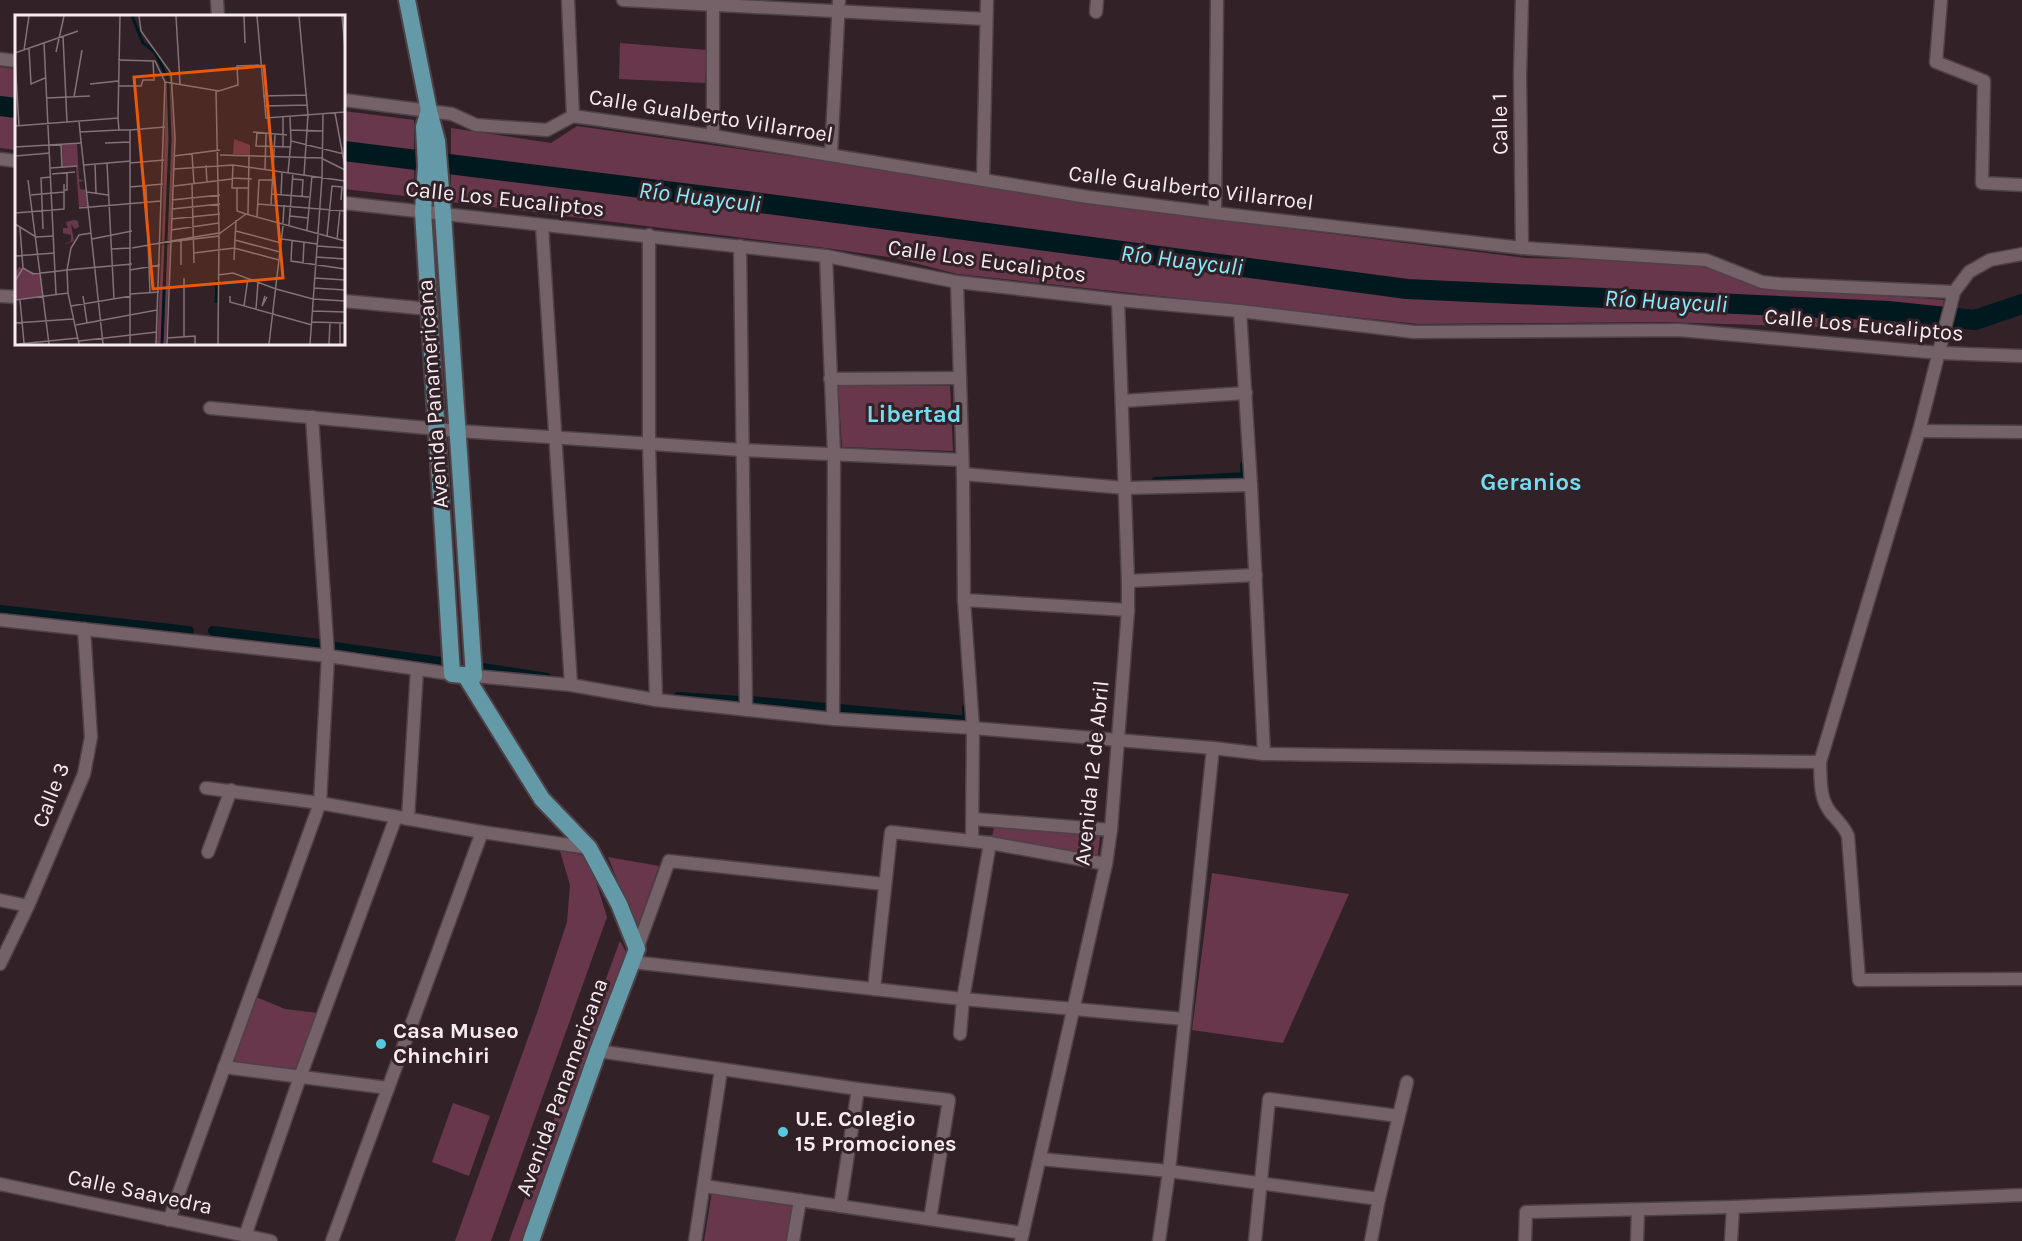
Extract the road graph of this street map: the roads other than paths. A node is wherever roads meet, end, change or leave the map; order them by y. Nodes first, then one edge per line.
1 (217, 0) edge
2 (407, 0) edge
3 (568, 0) edge
4 (623, 0) edge
5 (987, 0) edge
6 (1217, 0) edge
7 (1522, 0) edge
8 (1941, 0) edge
9 (713, 5) junction
10 (839, 6) edge
11 (218, 15) edge
12 (986, 19) junction
13 (0, 59) edge
14 (15, 61) edge
15 (345, 100) edge
16 (429, 111) junction
17 (573, 116) junction
18 (713, 136) junction
19 (831, 155) junction
20 (0, 159) edge
21 (15, 162) edge
22 (432, 167) junction
23 (983, 180) junction
24 (2022, 185) edge
25 (345, 202) edge
26 (423, 212) junction
27 (1215, 213) junction
28 (443, 214) junction
29 (542, 226) junction
30 (649, 235) junction
31 (740, 246) junction
32 (1522, 248) junction
33 (2022, 255) edge
34 (826, 256) junction
35 (957, 282) junction
36 (1954, 292) junction
37 (0, 296) edge
38 (15, 297) edge
39 (1118, 300) junction
40 (345, 301) edge
41 (429, 309) junction
42 (1240, 311) junction
43 (1940, 353) junction
44 (2022, 356) edge
45 (960, 378) junction
46 (830, 379) junction
47 (1245, 393) junction
48 (1122, 401) junction
49 (210, 408) dead end
50 (312, 417) junction
51 (437, 429) junction
52 (459, 431) junction
53 (1919, 431) junction
54 (2022, 432) edge
55 (555, 437) junction
56 (649, 443) junction
57 (742, 450) junction
58 (834, 455) junction
59 (962, 460) junction
60 (963, 474) junction
61 (1251, 485) junction
62 (1125, 488) junction
63 (1256, 575) junction
64 (1128, 581) junction
65 (964, 600) junction
66 (1128, 610) junction
67 (0, 620) edge
68 (84, 629) junction
69 (328, 656) junction
70 (417, 669) junction
71 (464, 675) junction
72 (571, 685) junction
73 (656, 700) junction
74 (746, 710) junction
75 (833, 719) junction
76 (974, 728) junction
77 (1118, 740) junction
78 (1213, 748) junction
79 (1264, 754) junction
80 (1820, 762) junction
81 (207, 788) dead end
82 (231, 790) junction
83 (320, 803) junction
84 (402, 818) junction
85 (974, 819) junction
86 (1111, 830) junction
87 (482, 832) junction
88 (972, 841) junction
89 (990, 843) junction
90 (589, 848) junction
91 (208, 852) dead end
92 (1106, 864) junction
93 (884, 884) junction
94 (0, 900) edge
95 (28, 906) junction
96 (635, 955) junction
97 (0, 964) edge
98 (2022, 979) edge
99 (874, 989) junction
100 (963, 999) junction
101 (1074, 1008) junction
102 (1184, 1019) junction
103 (960, 1034) dead end
104 (598, 1051) junction
105 (224, 1067) junction
106 (721, 1070) junction
107 (300, 1077) junction
108 (1407, 1082) dead end
109 (388, 1088) junction
110 (858, 1089) junction
111 (1398, 1116) junction
112 (1040, 1158) junction
113 (1169, 1171) junction
114 (1262, 1183) junction
115 (0, 1184) edge
116 (704, 1186) junction
117 (2022, 1195) edge
118 (1378, 1199) junction
119 (800, 1200) junction
120 (840, 1206) junction
121 (1733, 1208) junction
122 (1638, 1210) junction
123 (930, 1219) junction
124 (169, 1220) junction
125 (245, 1236) junction
126 (1023, 1239) edge
127 (271, 1241) edge
128 (332, 1241) edge
129 (531, 1241) edge
130 (695, 1241) edge
131 (793, 1241) edge
132 (1159, 1241) edge
133 (1255, 1241) edge
134 (1371, 1241) edge
135 (1525, 1241) edge
136 (1636, 1241) edge
137 (1731, 1241) edge

1 - 11 street
2 - 16 main road, Avenida Panamericana
3 - 17 street
4 - 9 street
5 - 12 street
6 - 27 street
7 - 32 street, Calle 1
8 - 24 street
9 - 10 street
9 - 18 street
10 - 12 street
10 - 19 street
12 - 23 street
13 - 14 street
15 - 16 street, Calle Gualberto Villarroel
16 - 17 street, Calle Gualberto Villarroel
16 - 22 main road, Avenida Panamericana
17 - 18 street, Calle Gualberto Villarroel
18 - 19 street, Calle Gualberto Villarroel
19 - 23 street, Calle Gualberto Villarroel
20 - 21 street
22 - 26 main road, Avenida Panamericana
22 - 28 main road, Avenida Panamericana
23 - 27 street, Calle Gualberto Villarroel
25 - 26 street, Calle Los Eucaliptos
26 - 28 street, Calle Los Eucaliptos
26 - 41 main road, Avenida Panamericana
27 - 32 street, Calle Gualberto Villarroel
28 - 29 street, Calle Los Eucaliptos
28 - 52 main road, Avenida Panamericana
29 - 30 street, Calle Los Eucaliptos
29 - 55 street
30 - 31 street, Calle Los Eucaliptos
30 - 56 street
31 - 34 street, Calle Los Eucaliptos
31 - 57 street
32 - 36 street, Calle Gualberto Villarroel
33 - 36 street
34 - 35 street, Calle Los Eucaliptos
34 - 46 street
35 - 39 street, Calle Los Eucaliptos
35 - 45 street
36 - 43 street
37 - 38 street
39 - 42 street, Calle Los Eucaliptos
39 - 48 street, Avenida 12 de Abril
40 - 41 street
41 - 51 main road, Avenida Panamericana
42 - 43 street, Calle Los Eucaliptos
42 - 47 street
43 - 44 street, Calle Los Eucaliptos
43 - 53 street
45 - 46 street
45 - 59 street
46 - 58 street
47 - 48 street
47 - 61 street
48 - 62 street, Avenida 12 de Abril
49 - 50 street
50 - 51 street
50 - 69 street
51 - 52 street
51 - 71 main road, Avenida Panamericana
52 - 55 street
52 - 71 main road, Avenida Panamericana
53 - 54 street
53 - 80 street
55 - 56 street
55 - 72 street
56 - 57 street
56 - 73 street
57 - 58 street
57 - 74 street
58 - 59 street
58 - 75 street
59 - 60 street
60 - 62 street
60 - 65 street
61 - 62 street
61 - 63 street
62 - 64 street, Avenida 12 de Abril
63 - 64 street
63 - 79 street
64 - 66 street, Avenida 12 de Abril
65 - 66 street
65 - 76 street
66 - 77 street, Avenida 12 de Abril
67 - 68 street
68 - 69 street
68 - 95 street, Calle 3
69 - 70 street
69 - 83 street
70 - 71 street
70 - 84 street
71 - 72 street
71 - 90 main road, Avenida Panamericana
72 - 73 street
73 - 74 street
74 - 75 street
75 - 76 street
76 - 77 street
76 - 85 street
77 - 78 street
77 - 86 street, Avenida 12 de Abril
78 - 79 street
78 - 102 street
79 - 80 street
80 - 98 street
81 - 82 street
82 - 83 street
82 - 91 street
83 - 84 street
83 - 105 street
84 - 87 street
84 - 107 street
85 - 86 street
85 - 88 street
86 - 92 street, Avenida 12 de Abril
87 - 90 street
87 - 109 street
88 - 89 street
88 - 93 street
89 - 92 street
89 - 100 street
90 - 96 main road, Avenida Panamericana
92 - 101 street, Avenida 12 de Abril
93 - 96 street, Avenida Panamericana
93 - 99 street
94 - 95 street
95 - 97 street, Calle 3
96 - 99 street
96 - 104 main road, Avenida Panamericana
99 - 100 street
100 - 101 street
100 - 103 street
101 - 102 street
101 - 112 street, Avenida 12 de Abril
102 - 113 street
104 - 106 street
104 - 129 main road, Avenida Panamericana
105 - 107 street
105 - 124 street
106 - 110 street
106 - 116 street
107 - 109 street
107 - 125 street
108 - 111 street
109 - 128 street
110 - 120 street
110 - 123 street
111 - 114 street
111 - 118 street
112 - 113 street
112 - 126 street, Avenida 12 de Abril
113 - 114 street
113 - 132 street
114 - 118 street
114 - 133 street
115 - 124 street, Calle Saavedra
116 - 119 street
116 - 130 street
117 - 121 street
118 - 134 street
119 - 120 street
119 - 131 street
120 - 123 street
121 - 122 street
121 - 137 street
122 - 135 street
122 - 136 street
123 - 126 street
124 - 125 street, Calle Saavedra
125 - 127 street, Calle Saavedra

